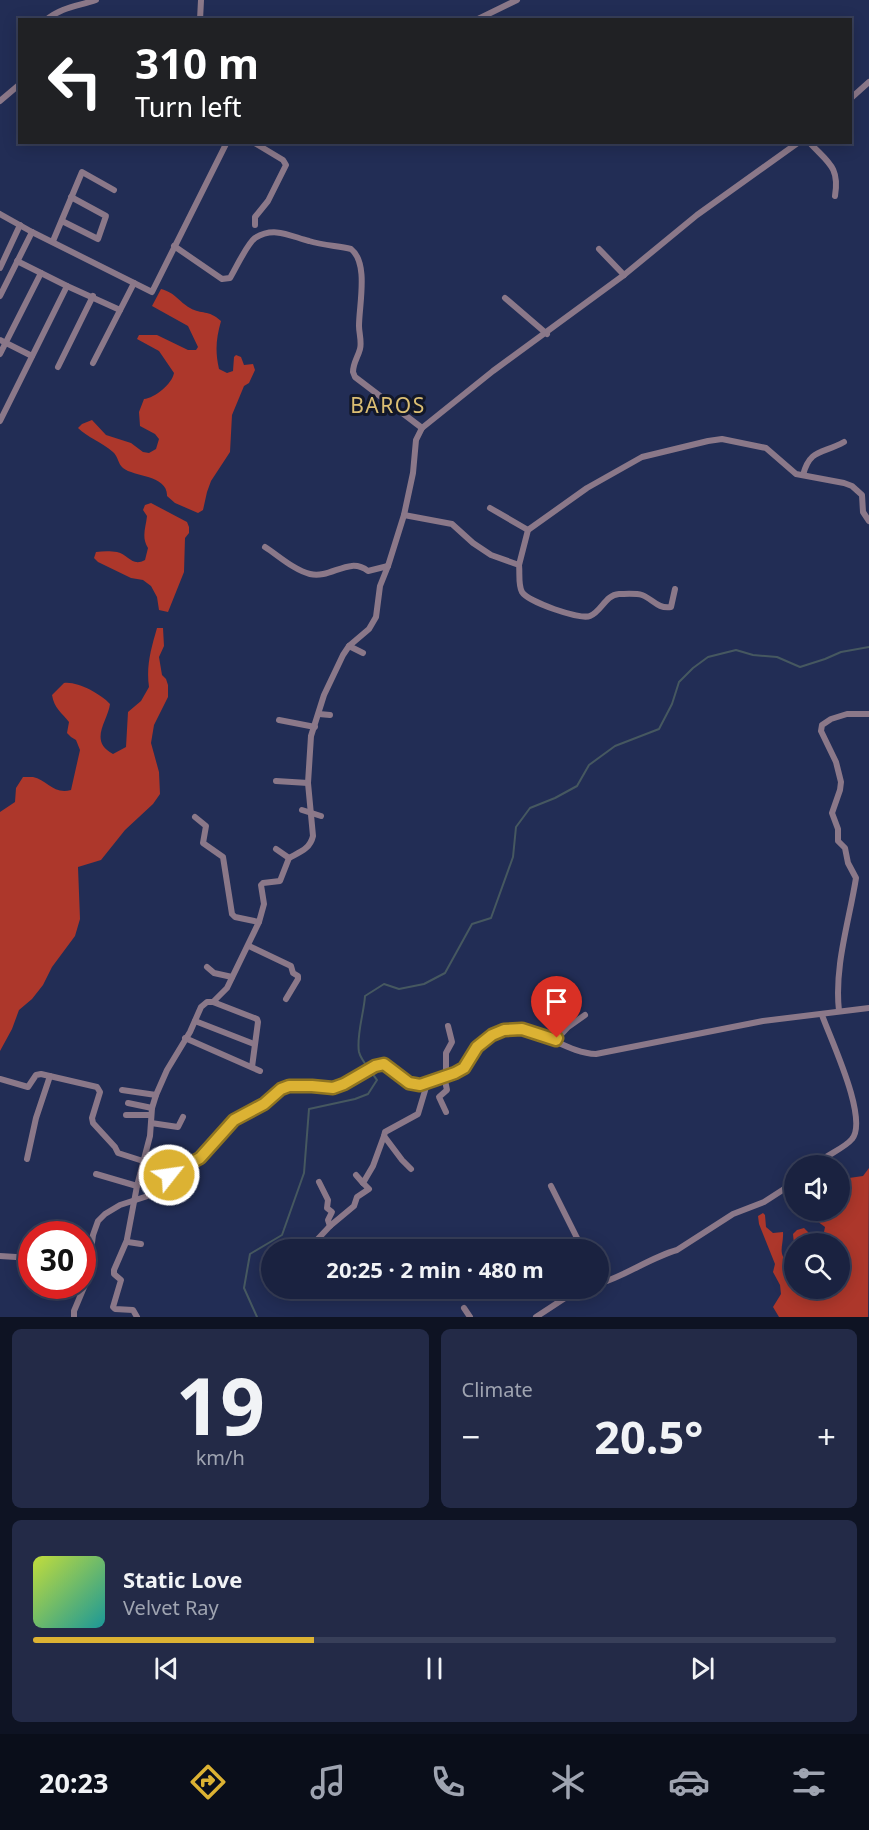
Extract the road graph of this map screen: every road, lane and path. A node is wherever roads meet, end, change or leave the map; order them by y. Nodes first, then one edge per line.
1 (96, 0) edge
2 (201, 0) edge
3 (517, 0) edge
4 (49, 18) edge
5 (200, 18) edge
6 (480, 18) edge
7 (869, 82) edge
8 (18, 86) edge
9 (852, 97) edge
10 (0, 101) edge
11 (226, 144) edge
12 (257, 144) edge
13 (796, 144) edge
14 (811, 144) edge
15 (114, 190) dead end
16 (835, 196) dead end
17 (72, 197) junction
18 (0, 214) edge
19 (62, 221) junction
20 (20, 225) junction
21 (255, 225) dead end
22 (32, 232) junction
23 (53, 241) junction
24 (174, 246) junction
25 (599, 249) dead end
26 (17, 261) junction
27 (0, 268) edge
28 (40, 273) junction
29 (624, 275) junction
30 (134, 283) junction
31 (67, 286) junction
32 (0, 296) edge
33 (93, 297) junction
34 (505, 298) dead end
35 (120, 310) junction
36 (547, 333) junction
37 (3, 342) edge
38 (0, 354) edge
39 (32, 356) junction
40 (93, 363) dead end
41 (58, 367) dead end
42 (0, 421) edge
43 (422, 428) junction
44 (844, 442) dead end
45 (803, 475) junction
46 (490, 508) dead end
47 (404, 515) junction
48 (869, 521) edge
49 (528, 530) junction
50 (265, 547) dead end
51 (519, 565) junction
52 (388, 566) junction
53 (675, 589) dead end
54 (349, 646) junction
55 (363, 653) dead end
56 (319, 714) junction
57 (869, 714) edge
58 (330, 715) dead end
59 (279, 720) dead end
60 (315, 727) junction
61 (276, 781) dead end
62 (308, 783) junction
63 (302, 810) dead end
64 (311, 812) junction
65 (321, 816) dead end
66 (195, 817) dead end
67 (312, 826) junction
68 (321, 827) dead end
69 (276, 849) dead end
70 (289, 858) junction
71 (259, 922) junction
72 (249, 946) junction
73 (207, 967) dead end
74 (232, 977) junction
75 (286, 999) dead end
76 (213, 1002) junction
77 (869, 1008) edge
78 (839, 1011) junction
79 (585, 1015) dead end
80 (822, 1015) junction
81 (195, 1021) junction
82 (448, 1026) dead end
83 (185, 1038) junction
84 (556, 1040) junction
85 (254, 1044) junction
86 (252, 1067) junction
87 (260, 1071) dead end
88 (50, 1076) junction
89 (446, 1076) junction
90 (0, 1079) edge
91 (427, 1083) junction
92 (122, 1089) dead end
93 (156, 1095) junction
94 (128, 1103) dead end
95 (152, 1108) junction
96 (446, 1112) dead end
97 (126, 1115) dead end
98 (183, 1117) dead end
99 (151, 1119) junction
100 (384, 1136) junction
101 (830, 1155) edge
102 (27, 1159) dead end
103 (143, 1161) junction
104 (411, 1169) dead end
105 (96, 1174) dead end
106 (356, 1175) dead end
107 (319, 1182) dead end
108 (363, 1183) junction
109 (137, 1186) junction
110 (551, 1186) dead end
111 (784, 1189) edge
112 (133, 1201) junction
113 (330, 1226) junction
114 (96, 1227) edge
115 (318, 1239) edge
116 (578, 1239) edge
117 (127, 1240) junction
118 (141, 1244) dead end
119 (0, 1256) edge
120 (18, 1257) edge
121 (609, 1281) edge
122 (79, 1299) edge
123 (563, 1299) edge
124 (464, 1308) dead end
125 (74, 1317) edge
126 (137, 1317) edge
127 (470, 1317) edge
128 (536, 1317) edge

1 - 4 street
2 - 5 street
3 - 6 street
7 - 9 street
8 - 10 street
11 - 24 street
12 - 21 street
13 - 29 street
14 - 16 street
15 - 17 street
17 - 19 street
17 - 19 street
18 - 20 street
19 - 23 street
20 - 22 street
20 - 27 street
22 - 23 street
22 - 26 street
23 - 30 street
24 - 30 street
24 - 43 street
25 - 29 street
26 - 28 street
26 - 32 street
28 - 31 street
28 - 37 street
29 - 36 street
30 - 35 street
31 - 33 street
31 - 39 street
33 - 35 street
33 - 41 street
34 - 36 street
35 - 40 street
36 - 43 street
37 - 38 street
37 - 39 street
39 - 42 street
43 - 47 street
44 - 45 street
45 - 48 street
45 - 49 street
46 - 49 street
47 - 51 street
47 - 52 street
49 - 51 street
50 - 52 street
51 - 53 street
52 - 54 street
54 - 55 street
54 - 56 street
56 - 58 street
56 - 60 street
57 - 78 street
59 - 60 street
60 - 62 street
61 - 62 street
62 - 64 street
63 - 64 street
64 - 65 street
64 - 67 street
66 - 71 street
67 - 68 street
67 - 70 street
69 - 70 street
70 - 71 street
71 - 72 street
72 - 74 street
72 - 75 street
73 - 74 street
74 - 76 street
76 - 81 street
76 - 85 street
77 - 78 street
78 - 80 street
79 - 84 street
80 - 84 street
80 - 101 street
81 - 83 street
81 - 85 street
82 - 89 street
83 - 86 street
83 - 93 street
84 - 89 street
85 - 86 street
86 - 87 street
88 - 90 street
88 - 102 street
88 - 103 street
89 - 91 street
89 - 96 street
91 - 100 street
91 - 112 street
92 - 93 street
93 - 95 street
94 - 95 street
95 - 99 street
97 - 99 street
98 - 99 street
99 - 103 street
100 - 104 street
100 - 108 street
103 - 109 street
105 - 109 street
106 - 108 street
107 - 113 street
108 - 113 street
109 - 112 street
110 - 116 street
111 - 121 street
112 - 114 street
112 - 117 street
113 - 115 street
117 - 118 street
117 - 126 street
119 - 120 street
122 - 125 street
123 - 128 street
124 - 127 street

